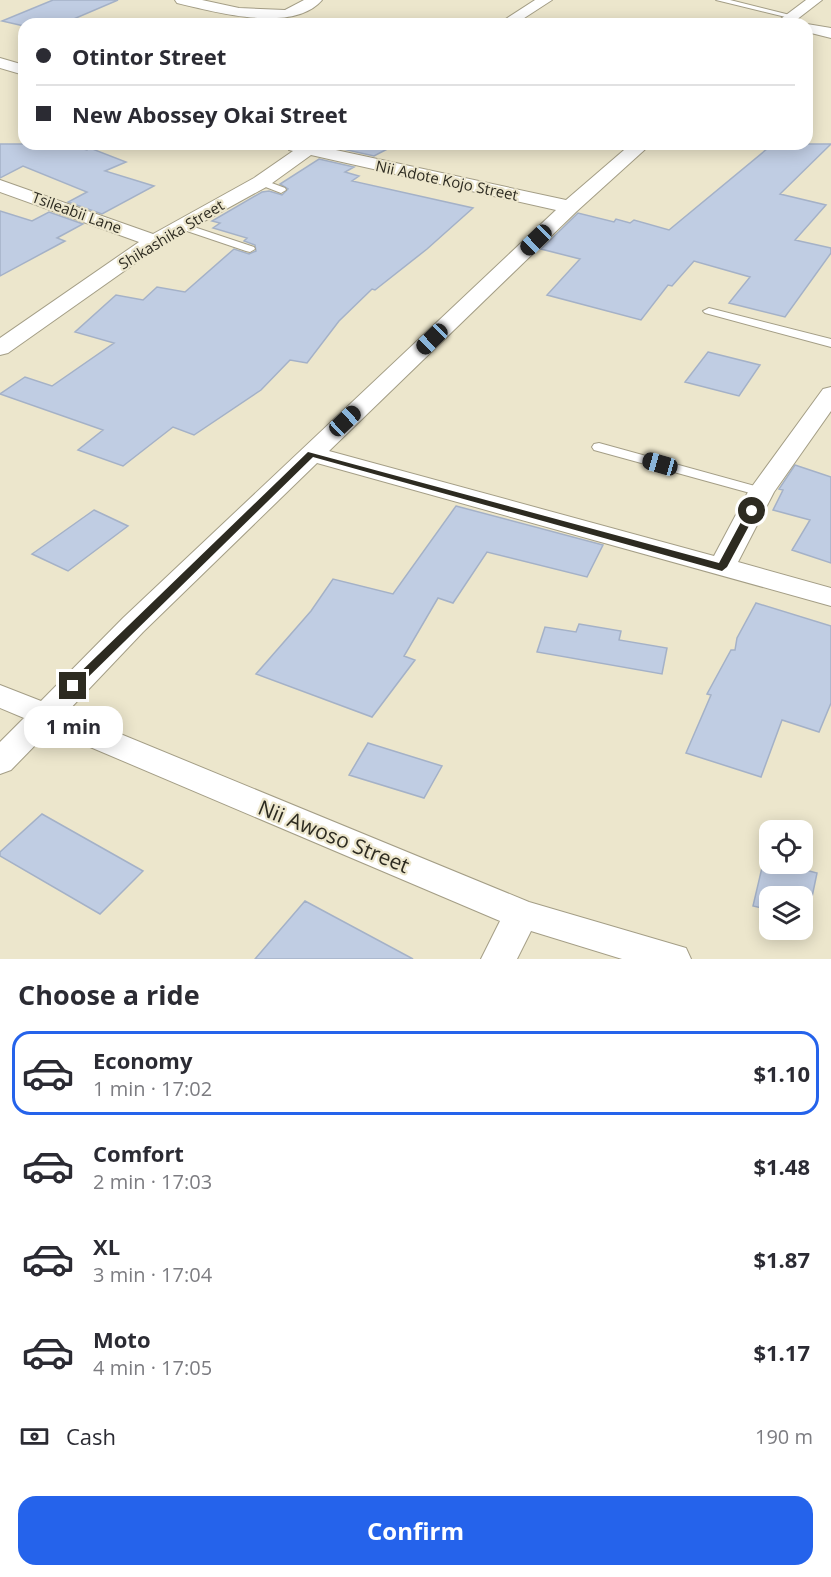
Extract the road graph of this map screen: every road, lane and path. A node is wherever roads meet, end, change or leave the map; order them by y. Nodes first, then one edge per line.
1 (182, 0) edge
2 (315, 0) edge
3 (545, 0) edge
4 (720, 0) edge
5 (815, 0) edge
6 (515, 18) edge
7 (773, 18) edge
8 (790, 18) edge
9 (813, 29) edge
10 (831, 33) edge
11 (0, 63) edge
12 (18, 68) edge
13 (298, 150) edge
14 (321, 150) edge
15 (635, 150) edge
16 (261, 182) junction
17 (0, 186) edge
18 (281, 190) dead end
19 (570, 207) junction
20 (182, 226) junction
21 (154, 241) junction
22 (250, 249) dead end
23 (709, 311) dead end
24 (831, 343) edge
25 (0, 348) edge
26 (831, 394) edge
27 (599, 447) dead end
28 (311, 454) junction
29 (761, 492) junction
30 (722, 567) junction
31 (831, 597) edge
32 (0, 696) edge
33 (43, 716) junction
34 (0, 762) edge
35 (522, 914) junction
36 (499, 959) edge
37 (673, 959) edge

1 - 2 street
3 - 6 street
4 - 7 lane
5 - 8 street
9 - 10 street
11 - 12 street
13 - 16 street, Shikashika Street
14 - 19 street, Nii Adote Kojo Street
15 - 19 street
16 - 18 lane
16 - 20 street, Shikashika Street
17 - 21 street, Tsileabii Lane
19 - 28 street
20 - 21 street, Shikashika Street
20 - 22 lane
21 - 25 street, Shikashika Street
23 - 24 lane
26 - 29 street
27 - 29 lane
28 - 30 street
28 - 33 street
29 - 30 street
30 - 31 street
32 - 33 street, Nii Awoso Street
33 - 34 street
33 - 35 street, Nii Awoso Street
35 - 36 street
35 - 37 street, Nii Awoso Street

